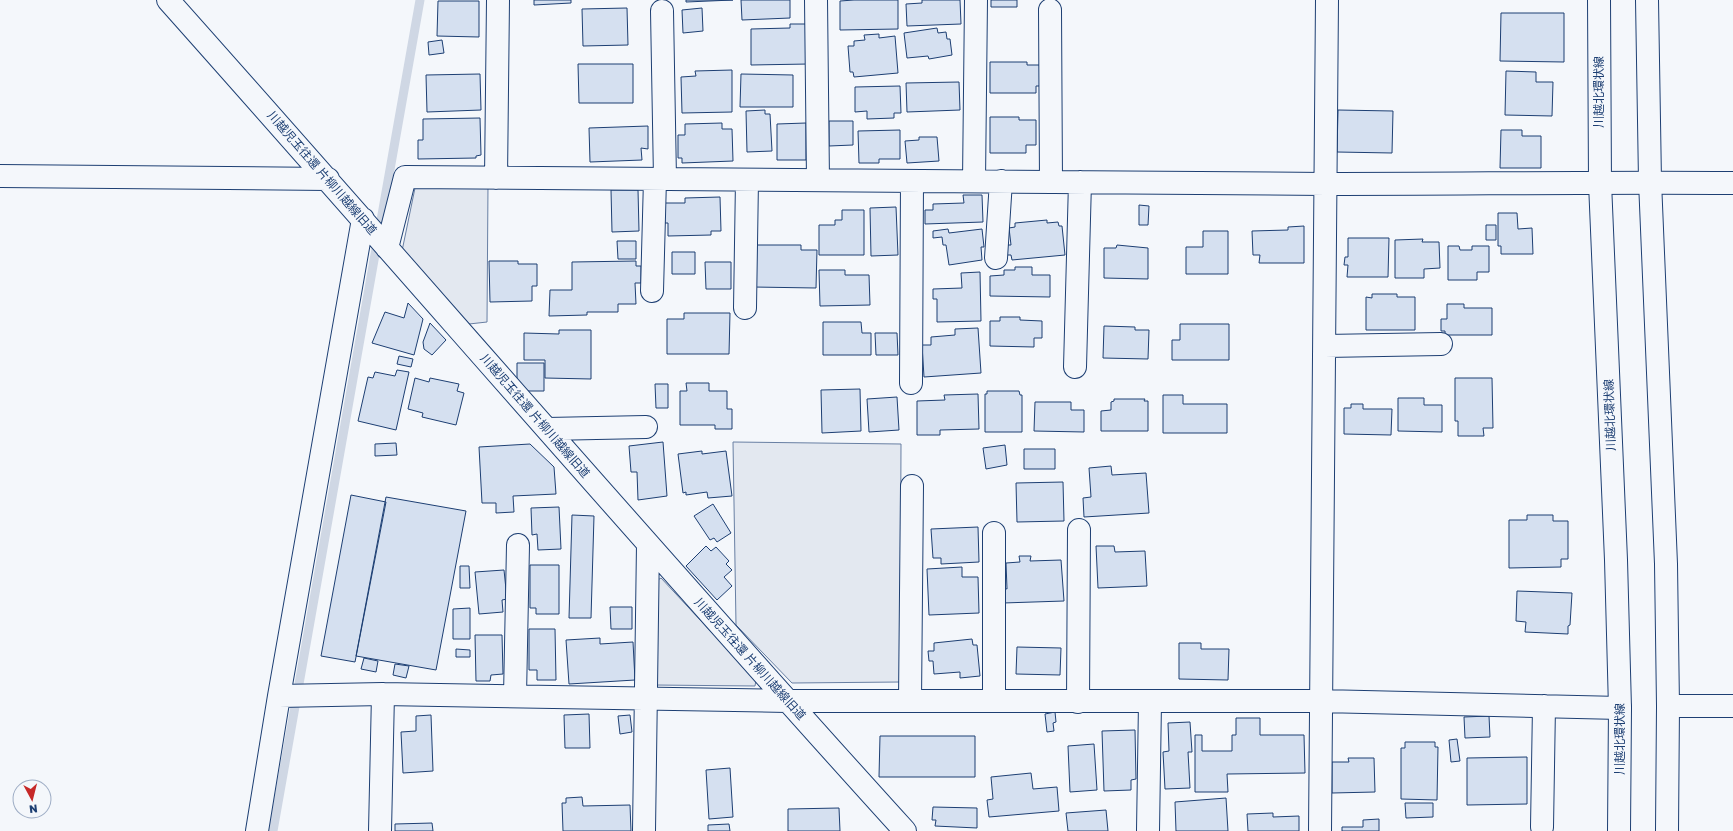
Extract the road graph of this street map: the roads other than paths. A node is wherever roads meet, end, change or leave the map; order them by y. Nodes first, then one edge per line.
1 (168, 0) edge
2 (498, 0) edge
3 (816, 0) edge
4 (976, 0) edge
5 (1328, 0) edge
6 (1599, 0) edge
7 (1647, 0) edge
8 (1050, 10) dead end
9 (662, 11) dead end
10 (0, 176) edge
11 (496, 178) junction
12 (328, 179) junction
13 (660, 179) junction
14 (747, 180) junction
15 (818, 180) junction
16 (912, 181) junction
17 (974, 181) junction
18 (1001, 181) junction
19 (1650, 181) junction
20 (1051, 182) junction
21 (1080, 182) junction
22 (1600, 183) junction
23 (1733, 183) edge
24 (1326, 184) junction
25 (363, 219) junction
26 (387, 248) junction
27 (996, 258) dead end
28 (652, 291) dead end
29 (745, 308) dead end
30 (1441, 344) dead end
31 (1325, 346) junction
32 (1075, 367) dead end
33 (911, 383) dead end
34 (646, 426) dead end
35 (547, 429) junction
36 (912, 486) dead end
37 (1079, 530) dead end
38 (994, 533) dead end
39 (648, 544) junction
40 (518, 545) dead end
41 (382, 694) junction
42 (279, 696) junction
43 (515, 696) junction
44 (645, 698) junction
45 (787, 701) junction
46 (910, 701) junction
47 (994, 701) junction
48 (1322, 701) junction
49 (1078, 702) junction
50 (1150, 702) junction
51 (1544, 706) junction
52 (1668, 706) junction
53 (1733, 706) edge
54 (1620, 708) junction
55 (1542, 826) dead end
56 (257, 831) edge
57 (380, 831) edge
58 (644, 831) edge
59 (905, 831) edge
60 (1148, 831) edge
61 (1320, 831) edge
62 (1619, 831) edge
63 (1667, 831) edge

1 - 12 street, 川越児玉往還 片柳川越線旧道
2 - 11 street
3 - 15 street
4 - 17 street
5 - 24 street
6 - 22 street, 川越北環状線
7 - 19 street
8 - 20 street
9 - 13 street
10 - 12 street
11 - 13 street
11 - 26 street
12 - 25 street, 川越児玉往還 片柳川越線旧道
13 - 14 street
13 - 28 street
14 - 15 street
14 - 29 street
15 - 16 street
16 - 17 street
16 - 33 street
17 - 18 street
18 - 20 street
18 - 27 street
19 - 22 street
19 - 23 street
19 - 52 street
20 - 21 street
21 - 24 street
21 - 32 street
22 - 24 street
22 - 54 street, 川越北環状線
24 - 31 street
25 - 26 street, 川越児玉往還 片柳川越線旧道
25 - 42 street
26 - 35 street, 川越児玉往還 片柳川越線旧道
30 - 31 street
31 - 48 street
34 - 35 street
35 - 39 street, 川越児玉往還 片柳川越線旧道
36 - 46 street
37 - 49 street
38 - 47 street
39 - 44 street
39 - 45 street, 川越児玉往還 片柳川越線旧道
40 - 43 street
41 - 42 street
41 - 43 street
41 - 57 street
42 - 56 street
43 - 44 street
44 - 45 street
44 - 58 street
45 - 46 street
45 - 59 street, 川越児玉往還 片柳川越線旧道
46 - 47 street
47 - 49 street
48 - 50 street
48 - 51 street
48 - 61 street
49 - 50 street
50 - 60 street
51 - 54 street
51 - 55 street
52 - 53 street
52 - 63 street
54 - 62 street, 川越北環状線

